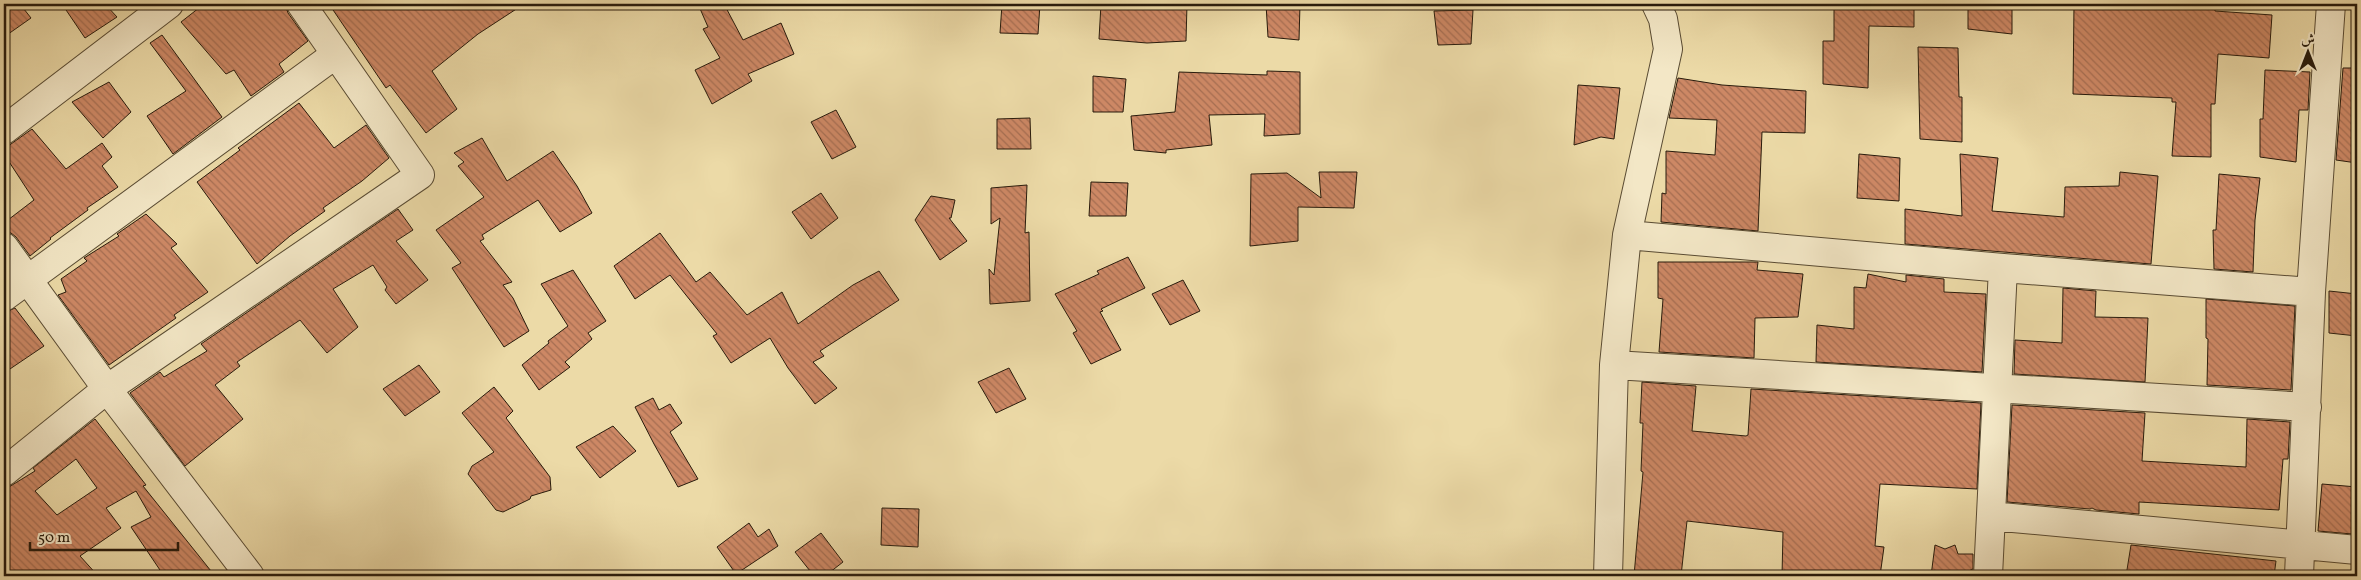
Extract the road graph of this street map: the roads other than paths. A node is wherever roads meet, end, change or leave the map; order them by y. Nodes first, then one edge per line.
1 (169, 4) edge
2 (302, 4) edge
3 (1656, 4) edge
4 (2331, 4) edge
5 (336, 54) junction
6 (4, 130) edge
7 (1627, 235) junction
8 (4, 247) edge
9 (2003, 268) junction
10 (28, 280) junction
11 (2312, 292) junction
12 (4, 297) edge
13 (1614, 365) junction
14 (107, 389) junction
15 (1997, 389) junction
16 (2307, 407) junction
17 (4, 472) edge
18 (1991, 516) junction
19 (2301, 546) junction
20 (2357, 550) edge
21 (250, 576) edge
22 (1608, 576) edge
23 (1988, 576) edge
24 (2299, 576) edge

1 - 6 street
2 - 5 street
3 - 7 street
4 - 11 street
5 - 10 street
5 - 14 street
7 - 9 street
7 - 13 street
8 - 10 street
9 - 11 street
9 - 15 street
10 - 12 street
10 - 14 street
11 - 16 street
13 - 15 street
13 - 22 street
14 - 17 street
14 - 21 street
15 - 16 street
15 - 18 street
16 - 19 street
18 - 19 street
18 - 23 street
19 - 20 street
19 - 24 street

